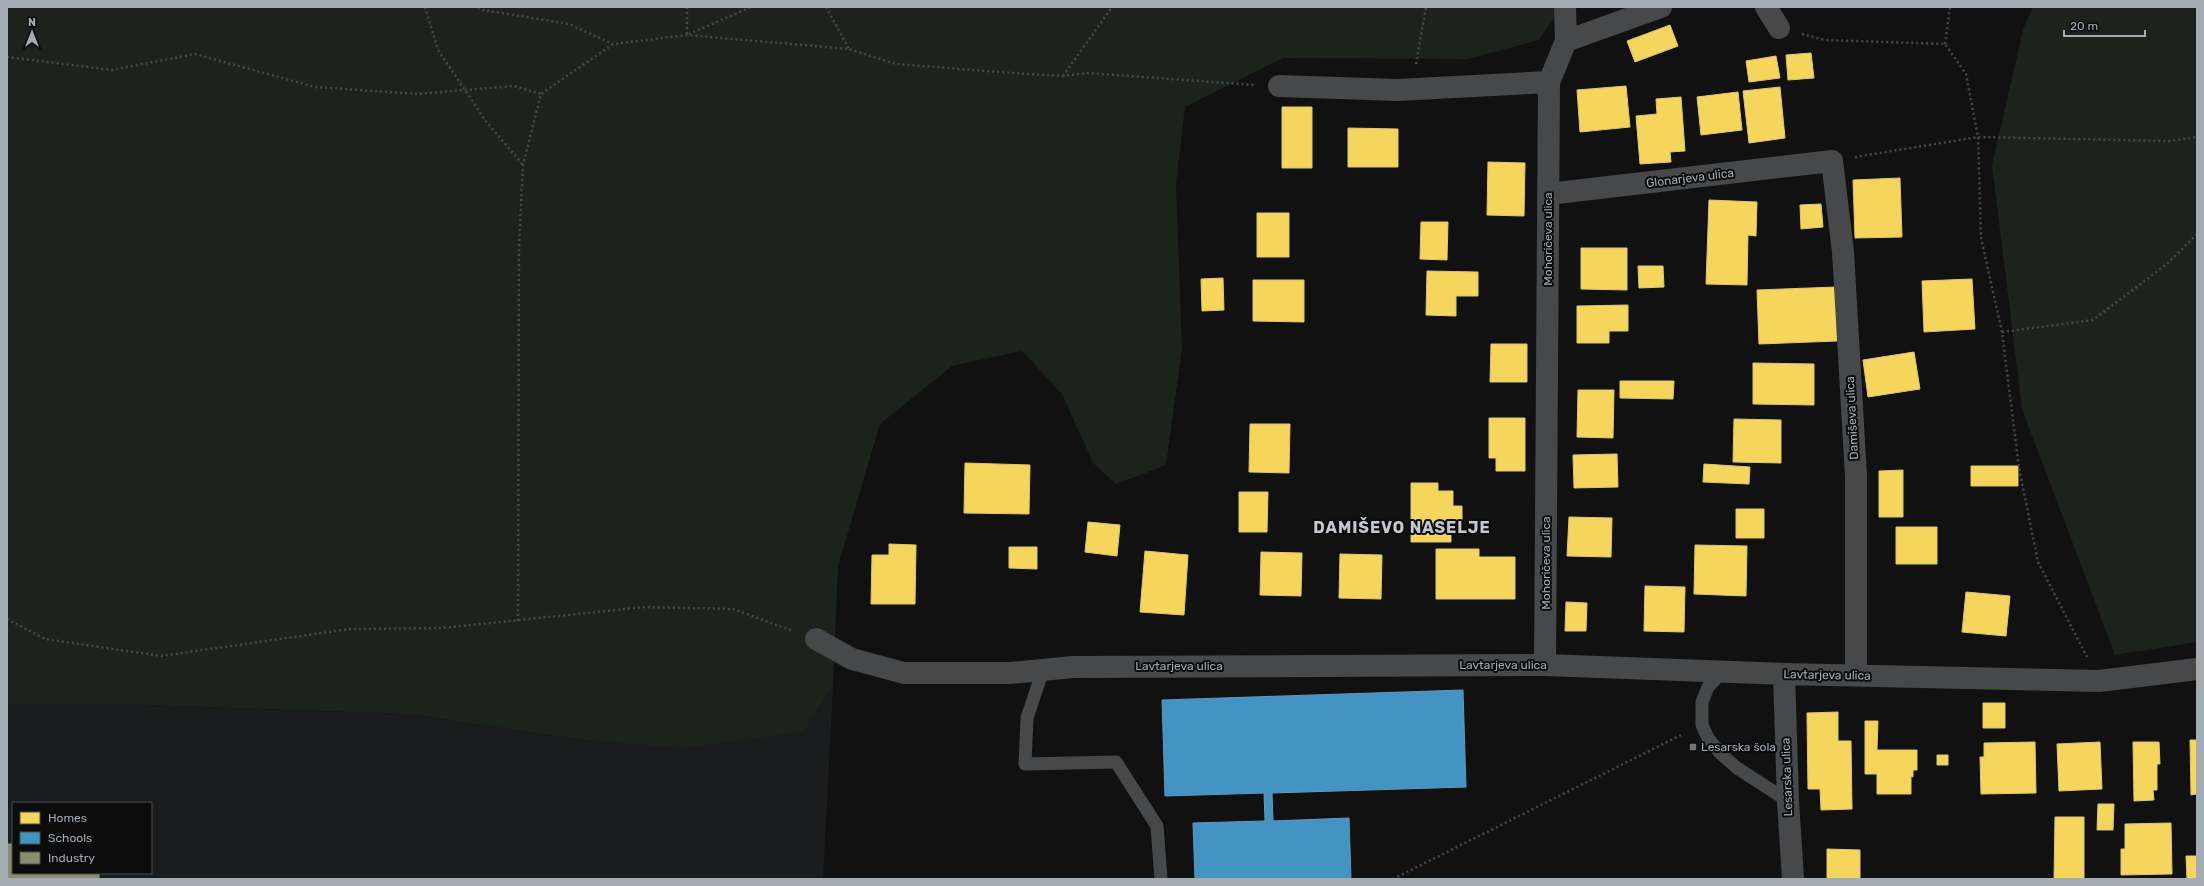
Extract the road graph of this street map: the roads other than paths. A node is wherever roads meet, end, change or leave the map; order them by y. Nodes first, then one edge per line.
1 (1565, 7) edge
2 (1662, 7) edge
3 (1766, 7) edge
4 (1779, 28) road end
5 (1566, 42) junction
6 (1549, 82) junction
7 (1279, 86) road end
8 (1832, 161) joint
9 (1548, 194) junction
10 (816, 639) road end
11 (1545, 665) junction
12 (2197, 669) edge
13 (1043, 670) junction
14 (1722, 672) junction
15 (1784, 674) junction
16 (1856, 675) junction
17 (1788, 801) junction
18 (1161, 879) edge
19 (1793, 879) edge

1 - 5 street
2 - 5 street
3 - 4 street
5 - 6 street
6 - 7 street
6 - 9 street, Mohoričeva ulica
8 - 9 street, Glonarjeva ulica
8 - 16 street, Damiševa ulica
9 - 11 street, Mohoričeva ulica
10 - 13 street, Lavtarjeva ulica
11 - 13 street, Lavtarjeva ulica
11 - 14 street, Lavtarjeva ulica
12 - 16 street, Lavtarjeva ulica
13 - 18 lane
14 - 15 street, Lavtarjeva ulica
14 - 17 lane
15 - 16 street, Lavtarjeva ulica
15 - 17 street, Lesarska ulica
17 - 19 street, Lesarska ulica

